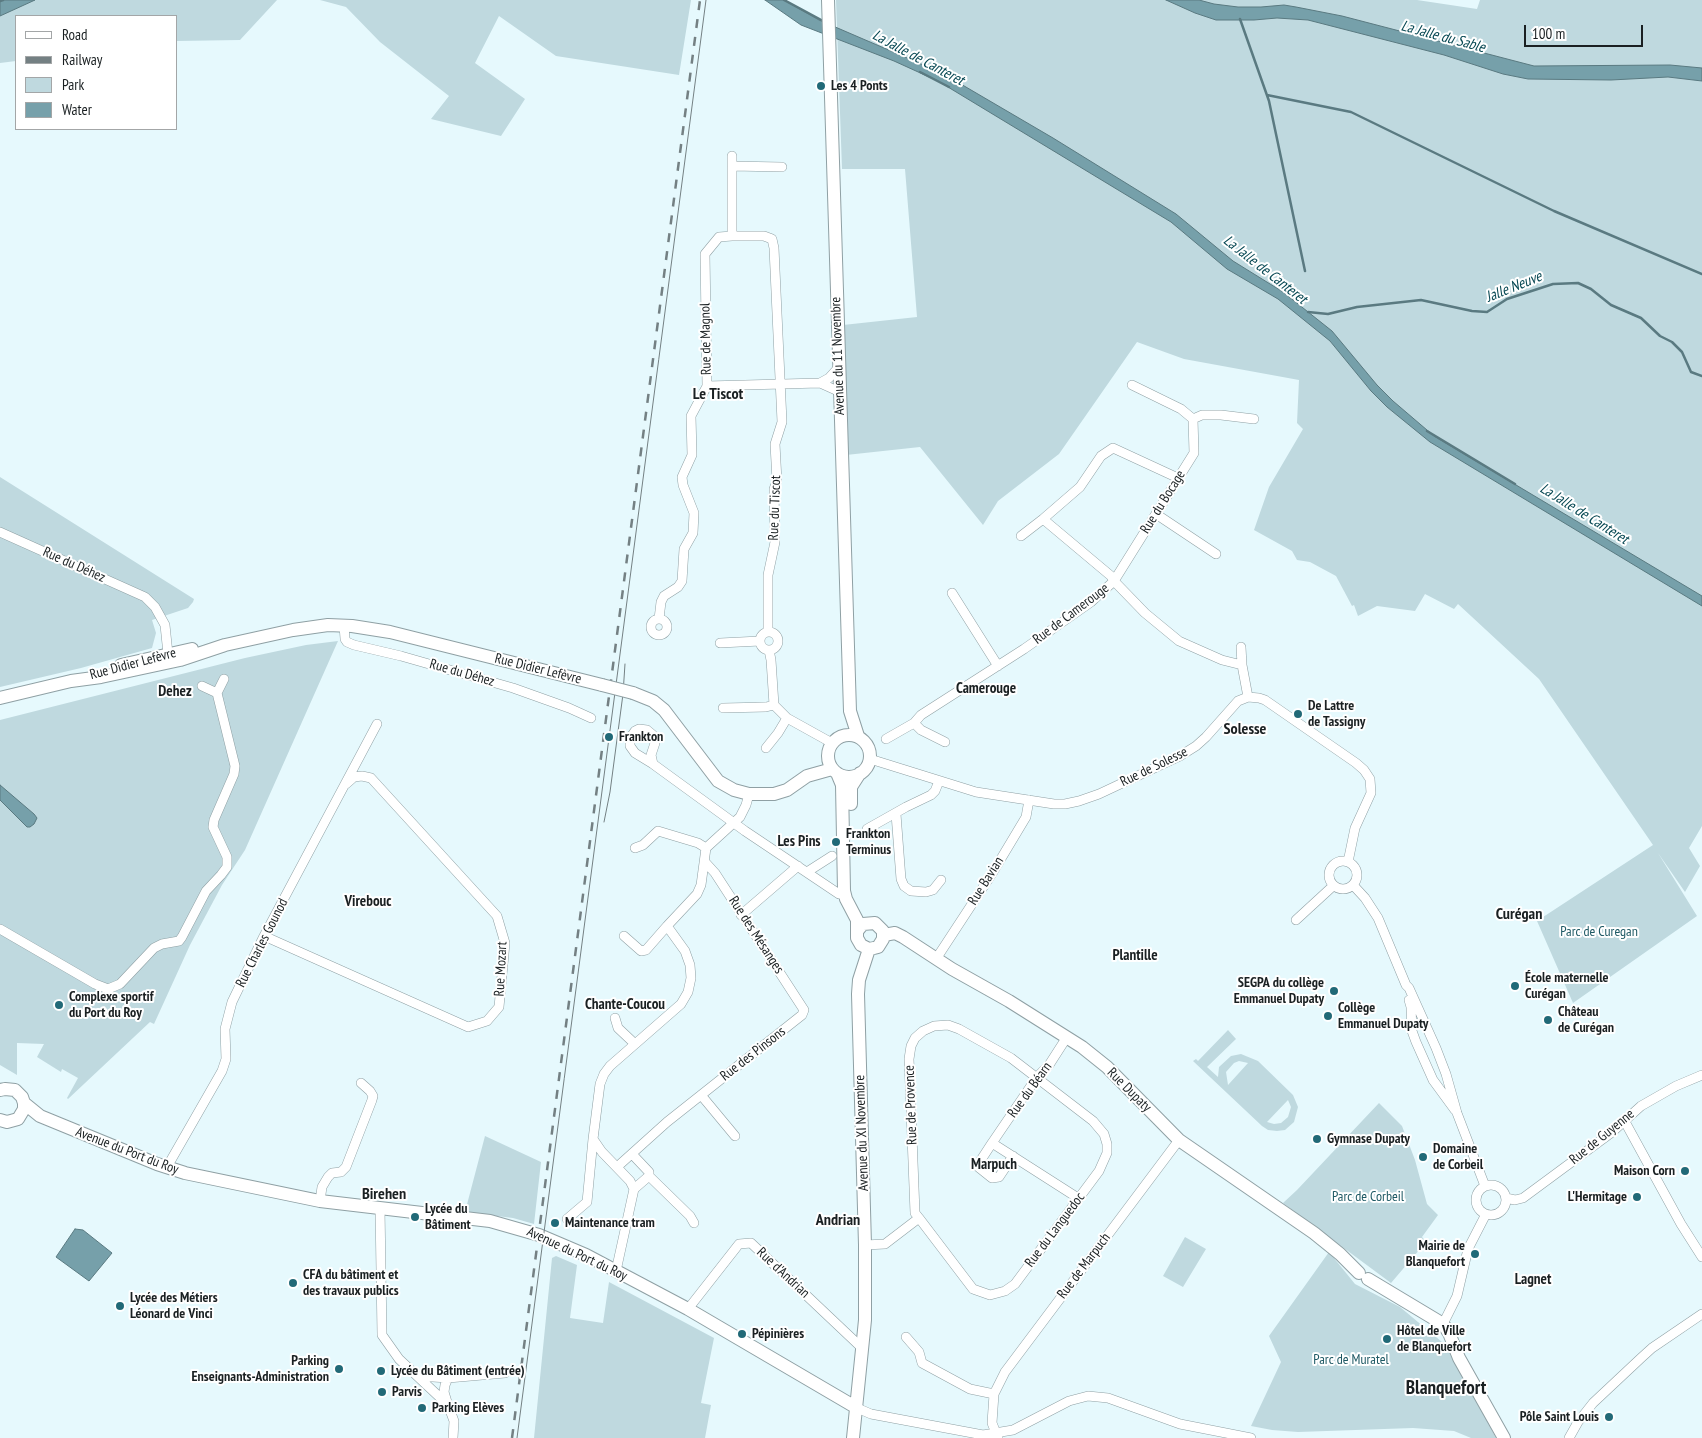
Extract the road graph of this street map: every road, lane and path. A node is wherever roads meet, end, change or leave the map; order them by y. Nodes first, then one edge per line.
1 (828, 0) edge
2 (732, 156) dead end
3 (732, 166) junction
4 (782, 167) dead end
5 (732, 236) junction
6 (839, 367) junction
7 (820, 383) junction
8 (782, 384) junction
9 (1132, 385) dead end
10 (708, 386) junction
11 (840, 392) junction
12 (1193, 419) junction
13 (1254, 419) dead end
14 (1178, 478) junction
15 (1156, 514) junction
16 (1043, 520) junction
17 (0, 532) edge
18 (1021, 536) dead end
19 (1216, 554) dead end
20 (1114, 581) junction
21 (952, 593) dead end
22 (659, 619) dead end
23 (344, 626) junction
24 (768, 632) junction
25 (760, 641) junction
26 (720, 643) dead end
27 (225, 645) junction
28 (1241, 647) dead end
29 (769, 650) junction
30 (168, 654) junction
31 (1242, 665) junction
32 (998, 666) junction
33 (125, 672) junction
34 (224, 679) dead end
35 (71, 682) junction
36 (202, 686) dead end
37 (217, 694) junction
38 (1248, 696) junction
39 (0, 698) edge
40 (774, 705) junction
41 (723, 708) dead end
42 (850, 711) junction
43 (591, 718) dead end
44 (787, 718) junction
45 (914, 723) junction
46 (377, 724) dead end
47 (858, 736) junction
48 (837, 739) junction
49 (886, 739) dead end
50 (945, 742) dead end
51 (766, 748) dead end
52 (828, 756) junction
53 (870, 759) junction
54 (653, 764) dead end
55 (834, 771) junction
56 (860, 773) junction
57 (807, 776) junction
58 (939, 781) junction
59 (346, 784) junction
60 (749, 794) junction
61 (1029, 800) junction
62 (896, 814) junction
63 (734, 822) junction
64 (867, 829) dead end
65 (634, 848) dead end
66 (706, 848) junction
67 (832, 856) dead end
68 (705, 862) junction
69 (1348, 862) junction
70 (798, 866) junction
71 (807, 872) junction
72 (941, 880) dead end
73 (1353, 885) junction
74 (1333, 886) junction
75 (839, 894) dead end
76 (741, 915) junction
77 (1296, 920) dead end
78 (875, 923) junction
79 (667, 926) junction
80 (0, 929) edge
81 (858, 930) junction
82 (884, 935) junction
83 (264, 936) junction
84 (624, 936) dead end
85 (869, 949) junction
86 (936, 959) junction
87 (1406, 985) junction
88 (804, 1010) joint
89 (615, 1018) dead end
90 (1425, 1025) junction
91 (1412, 1031) junction
92 (1067, 1037) junction
93 (635, 1044) junction
94 (1444, 1069) junction
95 (1429, 1073) junction
96 (1702, 1076) edge
97 (1037, 1077) junction
98 (361, 1083) dead end
99 (2, 1088) edge
100 (701, 1095) junction
101 (24, 1103) junction
102 (1457, 1113) junction
103 (40, 1116) junction
104 (18, 1118) junction
105 (0, 1120) edge
106 (1624, 1120) junction
107 (735, 1136) dead end
108 (593, 1139) junction
109 (1179, 1140) junction
110 (992, 1143) junction
111 (632, 1154) junction
112 (1013, 1156) junction
113 (167, 1167) junction
114 (617, 1167) junction
115 (649, 1176) junction
116 (1485, 1186) junction
117 (634, 1189) junction
118 (1078, 1198) junction
119 (1506, 1198) junction
120 (320, 1201) junction
121 (380, 1208) junction
122 (1486, 1214) junction
123 (919, 1218) junction
124 (567, 1220) dead end
125 (694, 1223) dead end
126 (866, 1245) junction
127 (1702, 1257) edge
128 (616, 1271) junction
129 (688, 1309) junction
130 (1702, 1314) edge
131 (1443, 1324) junction
132 (906, 1337) dead end
133 (862, 1348) junction
134 (505, 1374) dead end
135 (418, 1376) junction
136 (448, 1378) junction
137 (994, 1394) junction
138 (448, 1405) junction
139 (857, 1408) junction
140 (997, 1435) edge
141 (453, 1438) edge
142 (854, 1438) edge
143 (1251, 1438) edge
144 (1504, 1438) edge
145 (1569, 1438) edge

1 - 6 main road, Avenue du 11 Novembre
2 - 3 street
3 - 4 street
3 - 5 street
5 - 8 street, Rue de Magnol
5 - 10 street, Rue de Magnol
6 - 7 street
6 - 11 main road, Avenue du 11 Novembre
7 - 8 street, Rue de Magnol
7 - 11 street, Rue de Magnol
8 - 10 street, Rue de Magnol
8 - 24 street, Rue du Tiscot
9 - 12 street
10 - 22 street
11 - 42 main road, Avenue du 11 Novembre
12 - 13 street
12 - 14 street, Rue du Bocage
14 - 15 street, Rue du Bocage
14 - 16 street
15 - 19 street
15 - 20 street, Rue du Bocage
16 - 18 street
16 - 20 street
17 - 30 street, Rue du Déhez
20 - 31 street, Rue de Camerouge
20 - 32 street, Rue de Camerouge
21 - 32 street
23 - 27 main road, Rue Didier Lefèvre
23 - 43 street, Rue du Déhez
23 - 60 main road, Rue Didier Lefèvre, bridge
24 - 25 street
24 - 29 street, Rue du Tiscot
25 - 26 street
25 - 29 street
27 - 30 main road, Rue Didier Lefèvre
27 - 33 main road, Rue Didier Lefèvre
28 - 31 street
29 - 40 street, Rue du Tiscot
30 - 33 street
30 - 35 main road, Rue Didier Lefèvre
31 - 38 street
32 - 45 street, Rue de Camerouge
33 - 35 main road, Rue Didier Lefèvre
34 - 37 street
35 - 39 main road, Rue Didier Lefèvre
36 - 37 street
37 - 80 street
38 - 61 street, Rue de Solesse
38 - 69 street
40 - 41 street
40 - 44 street
42 - 47 main road, Avenue du 11 Novembre
42 - 48 main road, Avenue du 11 Novembre
44 - 48 street
44 - 51 street
45 - 49 street, Rue de Camerouge
45 - 50 street
46 - 59 street, Rue Charles Gounod
47 - 48 main road
47 - 53 main road
48 - 52 main road
52 - 55 main road
52 - 57 main road, Rue Didier Lefèvre
53 - 56 main road
53 - 58 street, Rue de Solesse
54 - 63 street
55 - 56 main road
55 - 57 main road, Rue Didier Lefèvre
55 - 81 main road
56 - 78 main road
57 - 60 main road, Rue Didier Lefèvre
58 - 61 street, Rue de Solesse
58 - 62 street
59 - 83 street, Rue Charles Gounod
59 - 83 street, Rue Mozart
60 - 63 street
61 - 86 street, Rue Bavian
62 - 64 street
62 - 72 street
63 - 66 street
63 - 70 street
65 - 66 street
66 - 68 street
67 - 71 street
68 - 76 street, Rue des Mésanges
68 - 79 street
69 - 73 street
69 - 74 street
70 - 71 street
70 - 76 street
71 - 75 street
73 - 74 street
73 - 87 street
74 - 77 street
76 - 88 street, Rue des Mésanges
78 - 81 main road
78 - 82 main road
79 - 84 street
79 - 93 street
81 - 85 main road
82 - 85 main road
82 - 86 main road, Rue Dupaty
83 - 113 street, Rue Charles Gounod
85 - 126 main road, Avenue du XI Novembre
86 - 92 main road, Rue Dupaty
87 - 90 street
87 - 91 street
88 - 100 street, Rue des Pinsons
89 - 93 street
90 - 91 street
90 - 94 street
91 - 95 street
92 - 97 street, Rue du Béarn
92 - 109 main road, Rue Dupaty
93 - 108 street
94 - 95 street
94 - 102 street
95 - 102 street
96 - 106 street, Rue de Guyenne
97 - 110 street, Rue du Béarn
97 - 118 street, Rue du Languedoc
97 - 123 street, Rue de Provence
98 - 120 street
99 - 101 main road, Avenue du Port du Roy
100 - 107 street
100 - 111 street, Rue des Pinsons
101 - 103 main road, Avenue du Port du Roy
101 - 104 main road
102 - 116 street
103 - 104 main road, Avenue du Port du Roy
103 - 113 main road, Avenue du Port du Roy
104 - 105 main road, Avenue du Port du Roy
106 - 119 street, Rue de Guyenne
106 - 127 street
108 - 114 street
108 - 124 street
109 - 131 main road, Rue Dupaty
109 - 137 street, Rue de Marpuch
110 - 112 street
110 - 112 street, Rue du Béarn
111 - 114 street, Rue des Pinsons
111 - 115 street
112 - 118 street
113 - 120 main road, Avenue du Port du Roy
114 - 117 street
115 - 117 street
115 - 125 street
116 - 119 street
116 - 122 street
117 - 128 street
118 - 123 street, Rue du Languedoc
119 - 122 street
120 - 121 main road, Avenue du Port du Roy
121 - 128 main road, Avenue du Port du Roy
121 - 135 street
122 - 131 street
123 - 126 street
126 - 133 main road, Avenue du XI Novembre
128 - 129 main road, Avenue du Port du Roy
129 - 133 street, Rue d'Andrian
129 - 139 main road, Avenue du Port du Roy
130 - 145 street
131 - 144 main road
132 - 137 street
133 - 139 main road, Avenue du XI Novembre
134 - 136 street
135 - 136 street
135 - 138 street
136 - 138 street
137 - 140 street, Rue de Marpuch
138 - 141 street
139 - 140 street
139 - 142 main road, Avenue du XI Novembre
140 - 143 street

